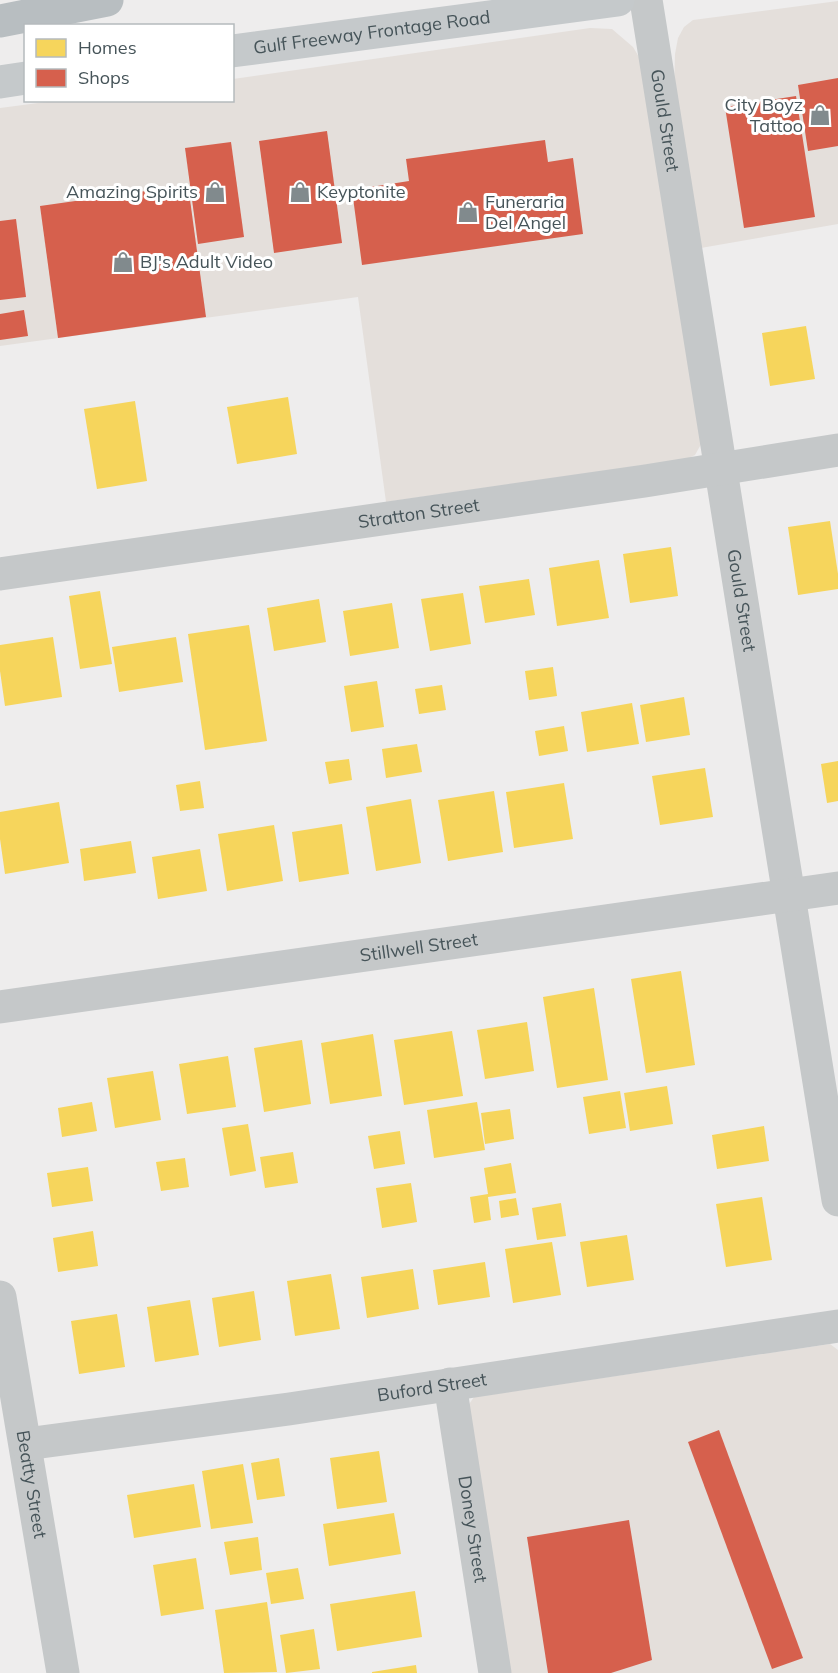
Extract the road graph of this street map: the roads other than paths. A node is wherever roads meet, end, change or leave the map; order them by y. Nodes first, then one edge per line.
1 (107, 0) edge
2 (618, 0) edge
3 (646, 0) edge
4 (0, 21) edge
5 (234, 51) edge
6 (24, 78) edge
7 (0, 82) edge
8 (838, 450) edge
9 (721, 468) junction
10 (0, 574) edge
11 (838, 888) edge
12 (789, 896) junction
13 (0, 1007) edge
14 (838, 1200) edge
15 (0, 1297) edge
16 (838, 1326) edge
17 (450, 1384) junction
18 (26, 1444) junction
19 (63, 1673) edge
20 (495, 1673) edge

1 - 4 highway
2 - 5 main road, Gulf Freeway Frontage Road
3 - 9 street, Gould Street
6 - 7 main road
8 - 9 street, Stratton Street
9 - 10 street, Stratton Street
9 - 12 street, Gould Street
11 - 12 street, Stillwell Street
12 - 13 street, Stillwell Street
12 - 14 street, Gould Street
15 - 18 street, Beatty Street
16 - 17 street, Buford Street
17 - 18 street, Buford Street
17 - 20 street, Doney Street
18 - 19 street, Beatty Street

